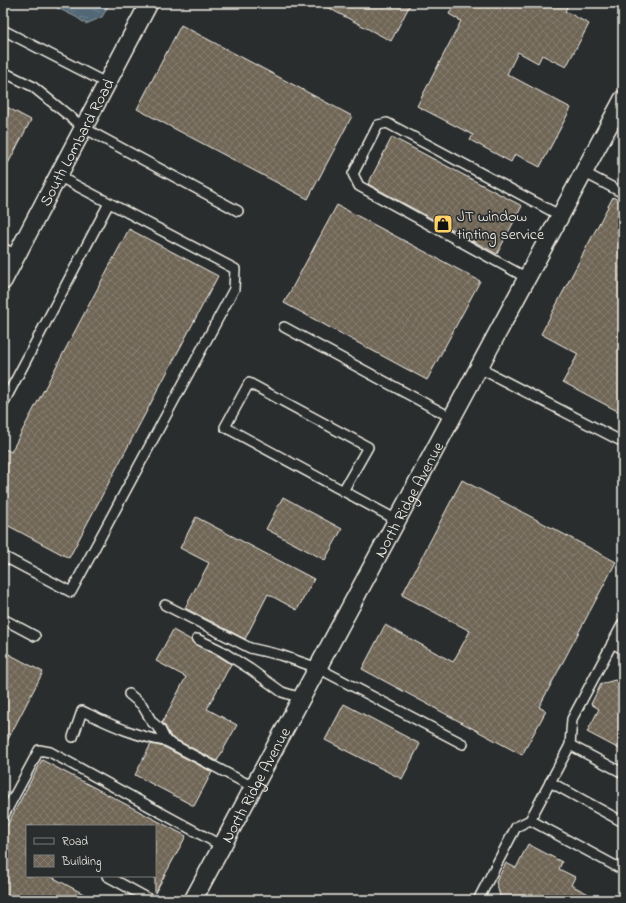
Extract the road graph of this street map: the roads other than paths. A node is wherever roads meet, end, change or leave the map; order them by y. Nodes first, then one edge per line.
1 (149, 3) edge
2 (3, 30) edge
3 (3, 72) edge
4 (108, 84) junction
5 (623, 99) edge
6 (84, 128) junction
7 (583, 172) junction
8 (58, 176) junction
9 (623, 193) edge
10 (109, 203) junction
11 (238, 211) dead end
12 (561, 216) junction
13 (10, 252) edge
14 (527, 278) junction
15 (3, 281) edge
16 (284, 326) dead end
17 (479, 368) junction
18 (3, 404) edge
19 (452, 418) junction
20 (623, 442) edge
21 (343, 491) junction
22 (397, 520) junction
23 (3, 556) edge
24 (165, 605) dead end
25 (3, 619) edge
26 (623, 623) edge
27 (35, 636) dead end
28 (197, 640) dead end
29 (612, 643) junction
30 (623, 649) edge
31 (318, 668) junction
32 (129, 694) dead end
33 (301, 698) junction
34 (73, 737) dead end
35 (166, 741) junction
36 (463, 744) dead end
37 (570, 745) junction
38 (623, 773) edge
39 (550, 782) junction
40 (253, 787) junction
41 (3, 817) edge
42 (530, 820) junction
43 (623, 822) edge
44 (222, 846) junction
45 (623, 870) edge
46 (109, 877) edge
47 (151, 900) edge
48 (193, 900) edge
49 (478, 900) edge

1 - 4 street, South Lombard Road
2 - 4 lane
3 - 6 lane
4 - 6 street, South Lombard Road
5 - 7 street, North Ridge Avenue
6 - 8 street, South Lombard Road
6 - 11 lane
7 - 9 lane
7 - 12 street, North Ridge Avenue
8 - 10 lane
8 - 13 street, South Lombard Road
10 - 18 lane
10 - 23 lane
12 - 14 street, North Ridge Avenue
12 - 14 lane
13 - 15 street, South Lombard Road
14 - 17 street, North Ridge Avenue
16 - 19 lane
17 - 19 street, North Ridge Avenue
17 - 20 lane
19 - 22 street, North Ridge Avenue
21 - 21 lane
21 - 22 lane
22 - 31 street, North Ridge Avenue
24 - 31 lane
25 - 27 lane
26 - 29 lane
28 - 33 lane
29 - 30 lane
29 - 37 lane
31 - 33 street, North Ridge Avenue
31 - 36 lane
32 - 35 lane
33 - 40 street, North Ridge Avenue
34 - 35 lane
35 - 40 lane
37 - 38 lane
37 - 39 lane
39 - 42 lane
39 - 43 lane
40 - 44 street, North Ridge Avenue
41 - 44 lane
42 - 45 lane
42 - 49 lane
44 - 48 street, North Ridge Avenue
46 - 47 lane

